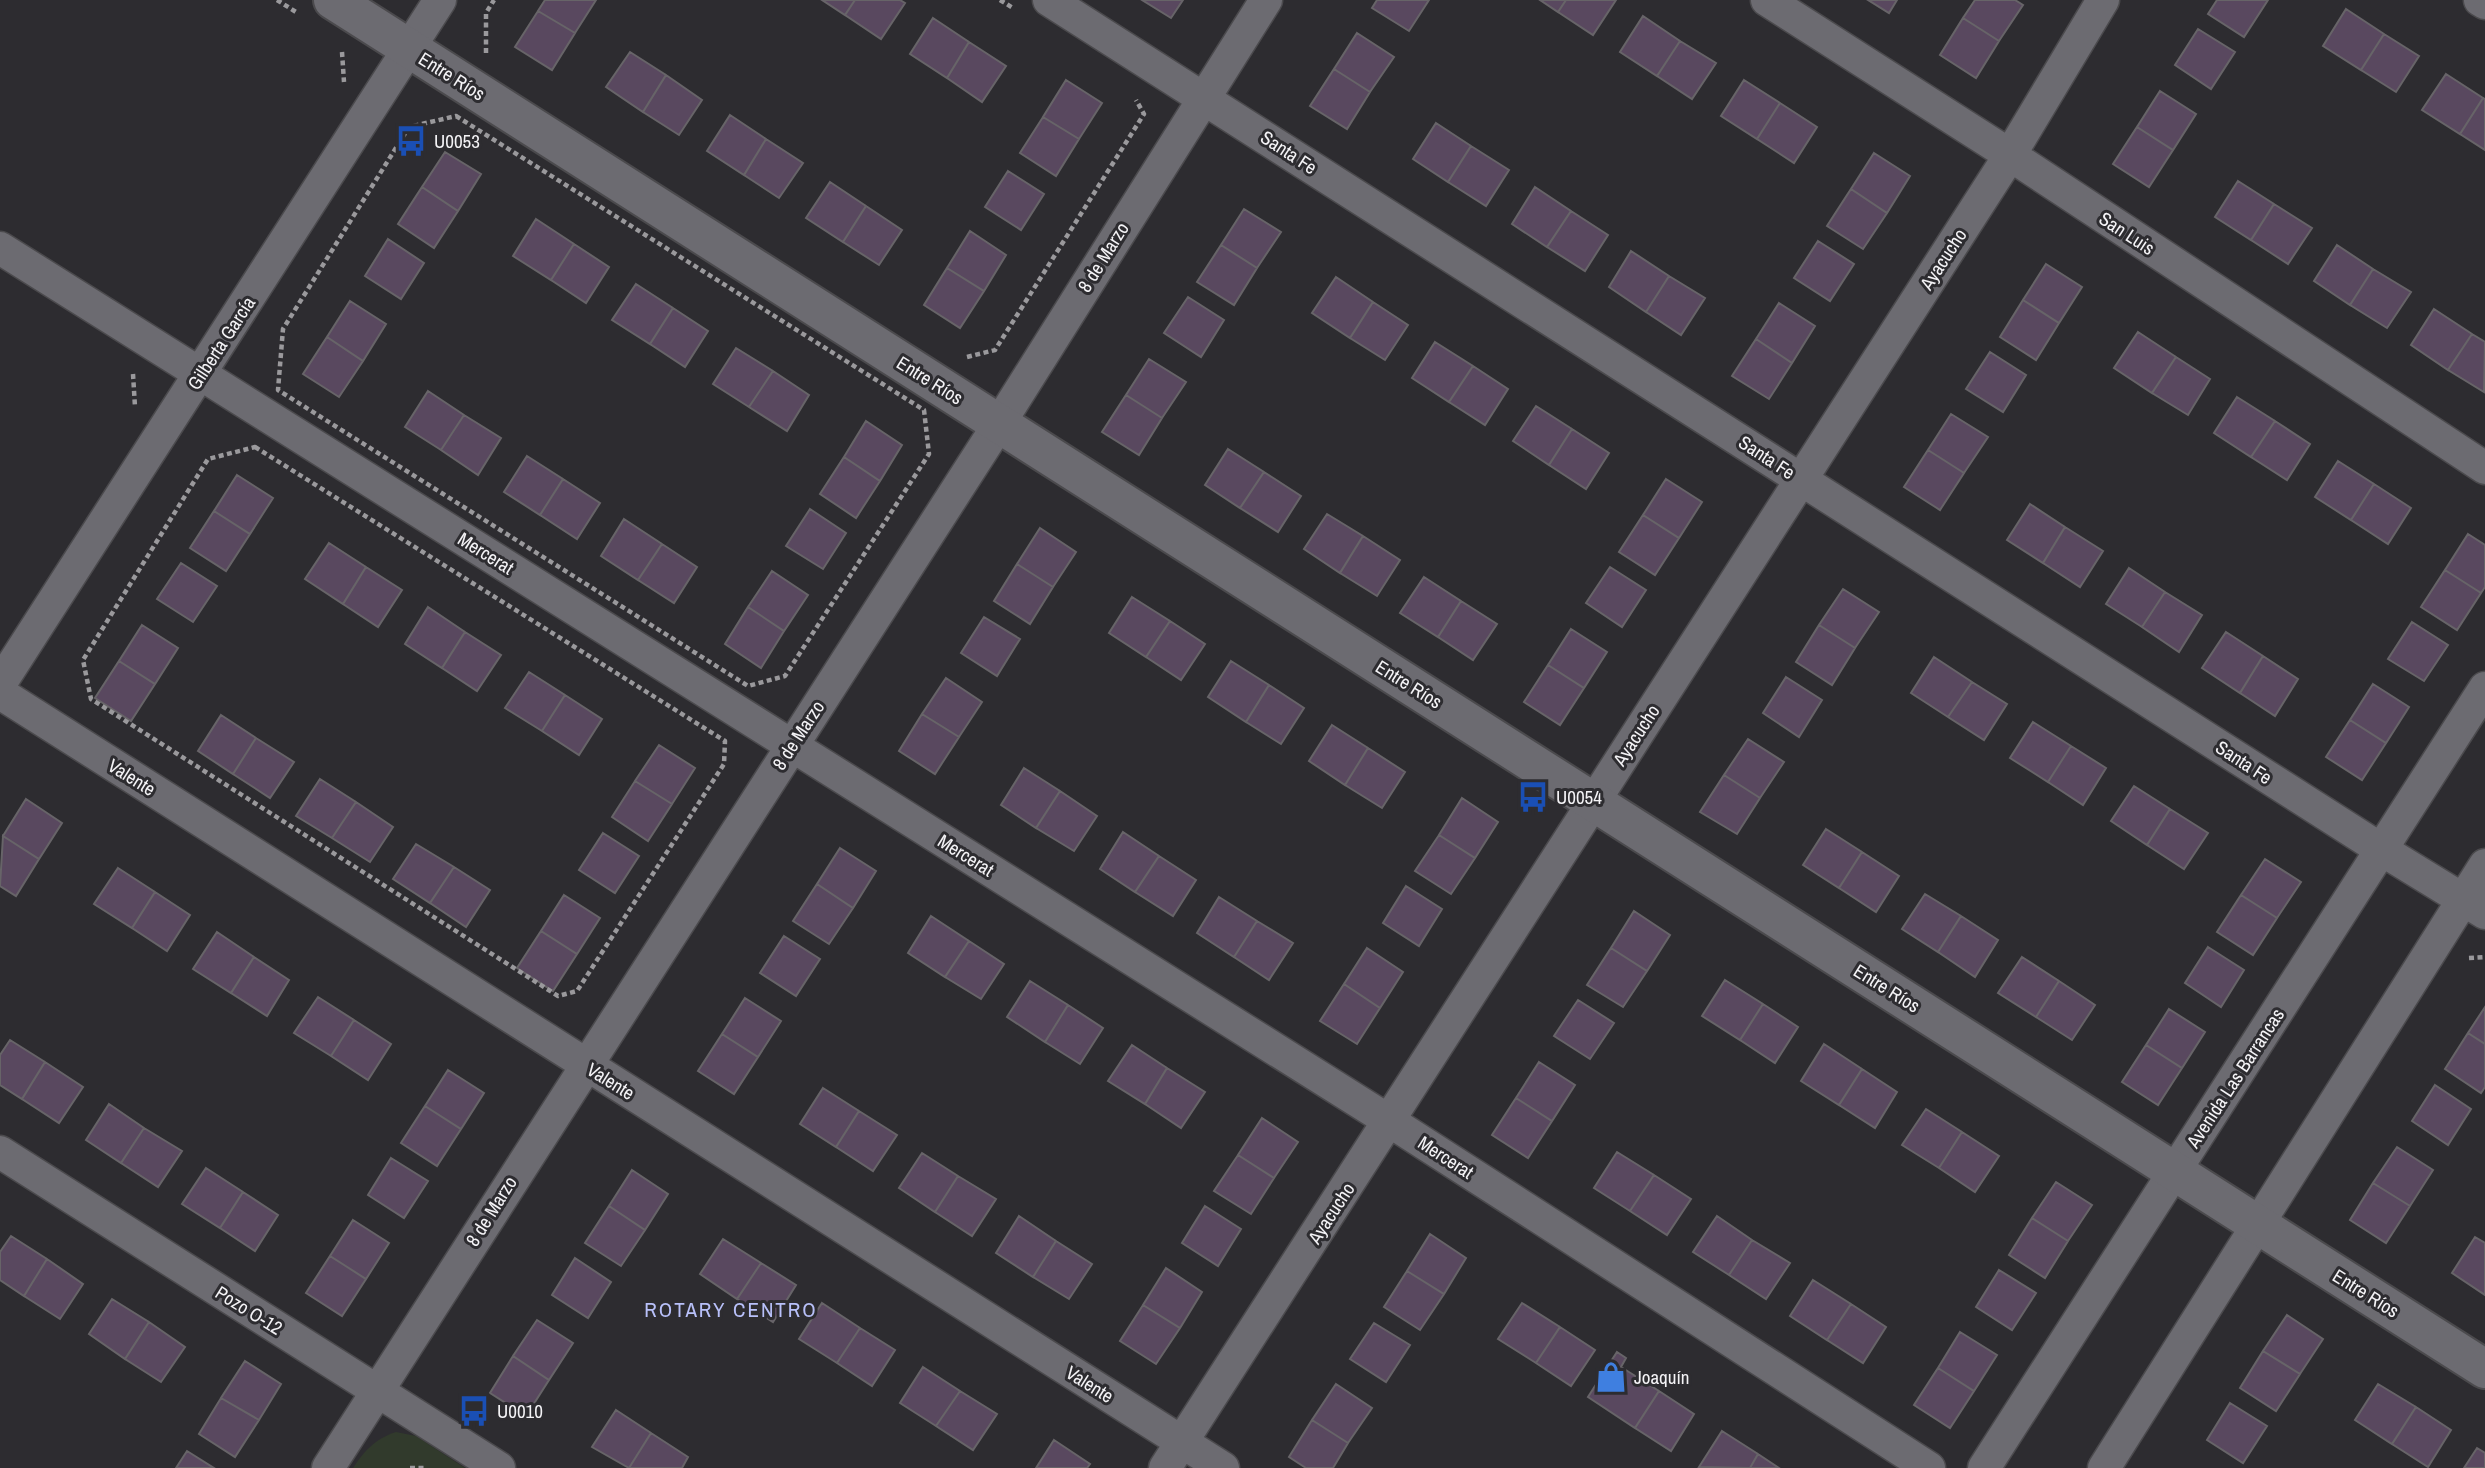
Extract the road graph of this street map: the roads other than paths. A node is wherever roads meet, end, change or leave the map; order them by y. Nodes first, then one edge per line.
1 (333, 0) edge
2 (440, 0) edge
3 (1049, 0) edge
4 (1266, 0) edge
5 (1767, 0) edge
6 (2103, 0) edge
7 (2480, 0) edge
8 (2485, 3) edge
9 (409, 48) junction
10 (1203, 97) junction
11 (2010, 155) junction
12 (0, 248) edge
13 (201, 374) junction
14 (999, 424) junction
15 (2485, 468) edge
16 (1801, 479) junction
17 (0, 684) edge
18 (2485, 688) edge
19 (0, 693) edge
20 (791, 745) junction
21 (1594, 802) junction
22 (2382, 850) junction
23 (2485, 865) edge
24 (2474, 906) edge
25 (585, 1064) junction
26 (1391, 1122) junction
27 (0, 1152) edge
28 (2175, 1171) junction
29 (2258, 1224) junction
30 (2485, 1368) edge
31 (377, 1391) junction
32 (1173, 1455) edge
33 (328, 1468) edge
34 (499, 1468) edge
35 (1223, 1468) edge
36 (1929, 1468) edge
37 (1984, 1468) edge
38 (2104, 1468) edge

1 - 9 street, Entre Ríos
2 - 9 street, Gilberta García
3 - 10 street, Santa Fe
4 - 10 street, 8 de Marzo
5 - 11 street, San Luis
6 - 11 street, Ayacucho
7 - 8 street
9 - 13 street, Gilberta García
9 - 14 street, Entre Ríos
10 - 14 street, 8 de Marzo
10 - 16 street, Santa Fe
11 - 15 street, San Luis
11 - 16 street, Ayacucho
12 - 13 street, Mercerat
13 - 17 street, Gilberta García
13 - 20 street, Mercerat
14 - 20 street, 8 de Marzo
14 - 21 street, Entre Ríos
16 - 21 street, Ayacucho
16 - 22 street, Santa Fe
18 - 22 street, Avenida Las Barrancas
19 - 25 street, Valente
20 - 25 street, 8 de Marzo
20 - 26 street, Mercerat
21 - 26 street, Ayacucho
21 - 28 street, Entre Ríos
22 - 24 street, Santa Fe
22 - 28 street, Avenida Las Barrancas
23 - 24 street
24 - 29 street
25 - 31 street, 8 de Marzo
25 - 32 street, Valente
26 - 32 street, Ayacucho
26 - 36 street, Mercerat
27 - 31 street, Pozo O-12
28 - 29 street, Entre Ríos
28 - 37 street, Avenida Las Barrancas
29 - 30 street, Entre Ríos
29 - 38 street
31 - 33 street, 8 de Marzo
31 - 34 street, Pozo O-12
32 - 35 street, Valente

